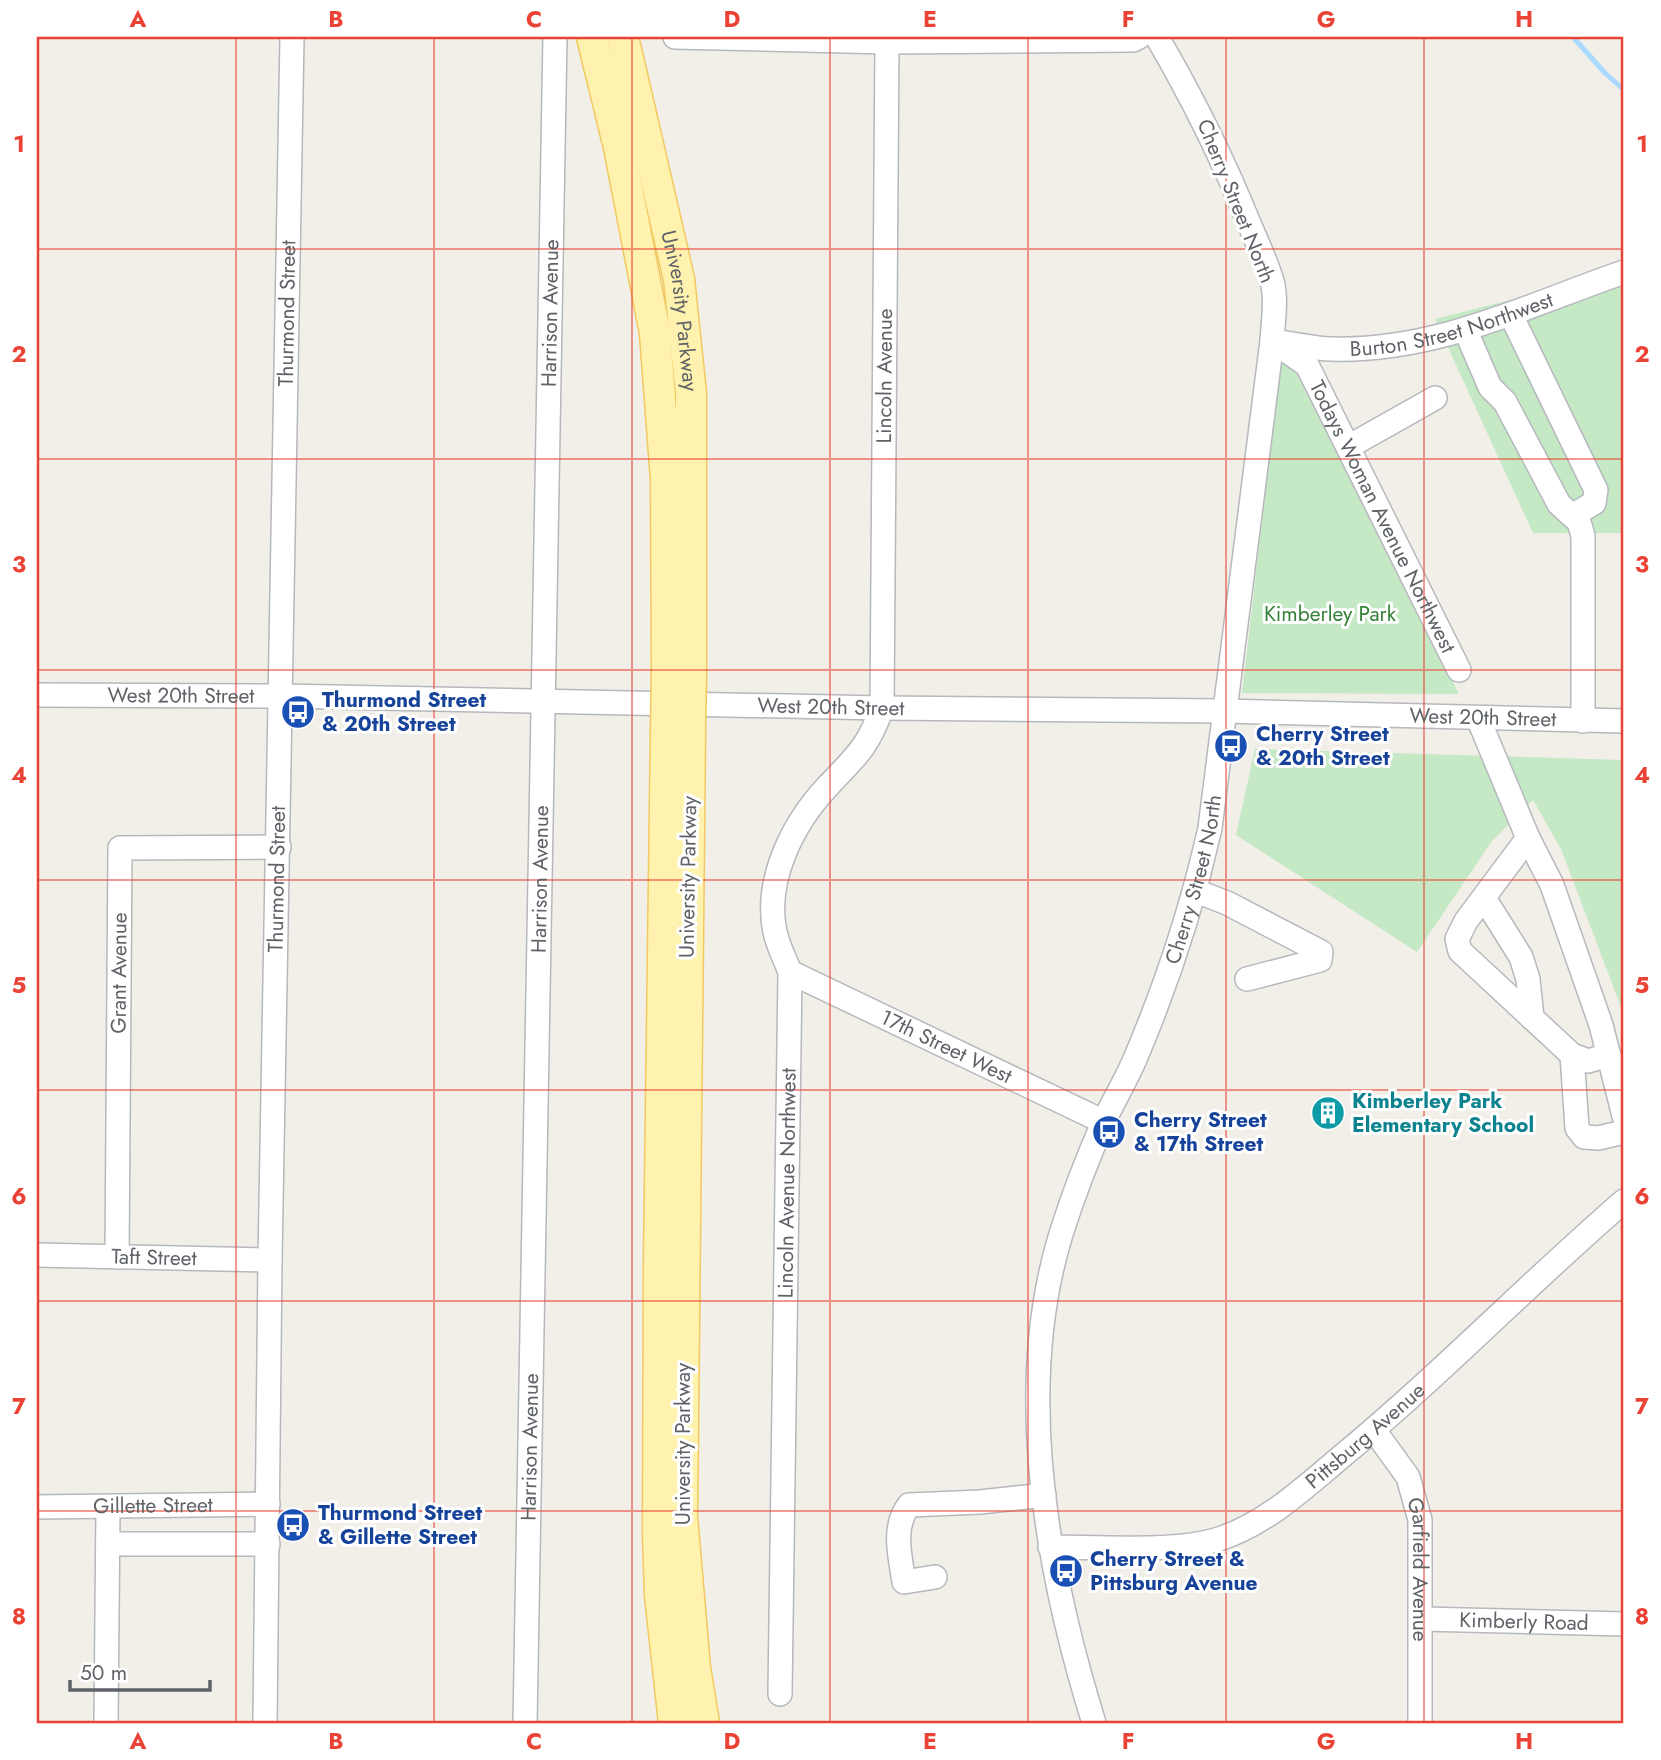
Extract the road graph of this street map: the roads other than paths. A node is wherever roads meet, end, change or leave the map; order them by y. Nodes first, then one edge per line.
1 (292, 37) edge
2 (555, 37) edge
3 (592, 37) edge
4 (623, 37) edge
5 (675, 37) edge
6 (1139, 37) edge
7 (1157, 37) edge
8 (887, 42) junction
9 (1624, 272) edge
10 (1511, 315) junction
11 (1465, 329) junction
12 (1272, 341) junction
13 (1435, 398) dead end
14 (1348, 447) junction
15 (1573, 515) junction
16 (1459, 670) dead end
17 (679, 672) junction
18 (37, 695) edge
19 (282, 696) junction
20 (542, 702) junction
21 (882, 708) junction
22 (1224, 711) junction
23 (1478, 718) junction
24 (1624, 720) edge
25 (1583, 721) junction
26 (678, 730) junction
27 (1528, 838) junction
28 (279, 847) junction
29 (1196, 891) junction
30 (1484, 898) junction
31 (789, 972) junction
32 (1247, 979) dead end
33 (1532, 1018) junction
34 (1573, 1055) junction
35 (1609, 1055) junction
36 (1624, 1116) edge
37 (1104, 1122) junction
38 (1624, 1132) edge
39 (1624, 1201) edge
40 (37, 1255) edge
41 (117, 1257) junction
42 (270, 1260) junction
43 (1374, 1430) junction
44 (1044, 1495) junction
45 (268, 1504) junction
46 (37, 1507) edge
47 (108, 1507) junction
48 (108, 1544) junction
49 (268, 1544) junction
50 (1050, 1547) junction
51 (935, 1577) dead end
52 (1422, 1619) junction
53 (1624, 1623) edge
54 (780, 1694) dead end
55 (106, 1723) edge
56 (265, 1723) edge
57 (525, 1723) edge
58 (674, 1723) edge
59 (704, 1723) edge
60 (1094, 1723) edge
61 (1420, 1723) edge

1 - 19 street, Thurmond Street
2 - 20 street, Harrison Avenue
3 - 17 main road, University Parkway
4 - 17 main road, University Parkway
5 - 8 street
6 - 8 street
7 - 12 street, Cherry Street North
8 - 21 street, Lincoln Avenue
9 - 10 street, Burton Street Northwest
10 - 11 street, Burton Street Northwest
10 - 15 street
11 - 12 street, Burton Street Northwest
11 - 15 street
12 - 14 street, Todays Woman Avenue Northwest
12 - 22 street, Cherry Street North
13 - 14 street
14 - 16 street, Todays Woman Avenue Northwest
15 - 25 street
17 - 26 main road, University Parkway, bridge
18 - 19 street, West 20th Street
19 - 20 street, West 20th Street
19 - 28 street, Thurmond Street
20 - 21 street, West 20th Street
20 - 57 street, Harrison Avenue
21 - 22 street, West 20th Street
21 - 31 street, Lincoln Avenue Northwest
22 - 23 street, West 20th Street
22 - 29 street, Cherry Street North
23 - 25 street, West 20th Street
23 - 27 street
24 - 25 street, West 20th Street
26 - 58 main road, University Parkway
26 - 59 main road, University Parkway
27 - 30 street
27 - 35 street
28 - 41 street, Grant Avenue
28 - 42 street, Thurmond Street
29 - 32 street
29 - 37 street, Cherry Street North
30 - 33 street
30 - 33 street
31 - 37 street, 17th Street West
31 - 54 street, Lincoln Avenue Northwest
33 - 34 street
34 - 35 street
34 - 38 street
35 - 36 street
37 - 44 street, Cherry Street North
39 - 43 street, Pittsburg Avenue
40 - 41 street, Taft Street
41 - 42 street, Taft Street
42 - 45 street, Thurmond Street
43 - 50 street, Pittsburg Avenue
43 - 52 street, Garfield Avenue
44 - 50 street, Cherry Street North
44 - 51 street
45 - 47 street, Gillette Street
45 - 49 street, Thurmond Street
46 - 47 street, Gillette Street
47 - 48 street
48 - 49 street
48 - 55 street
49 - 56 street, Thurmond Street
50 - 60 street, Cherry Street North
52 - 53 street, Kimberly Road
52 - 61 street, Garfield Avenue

